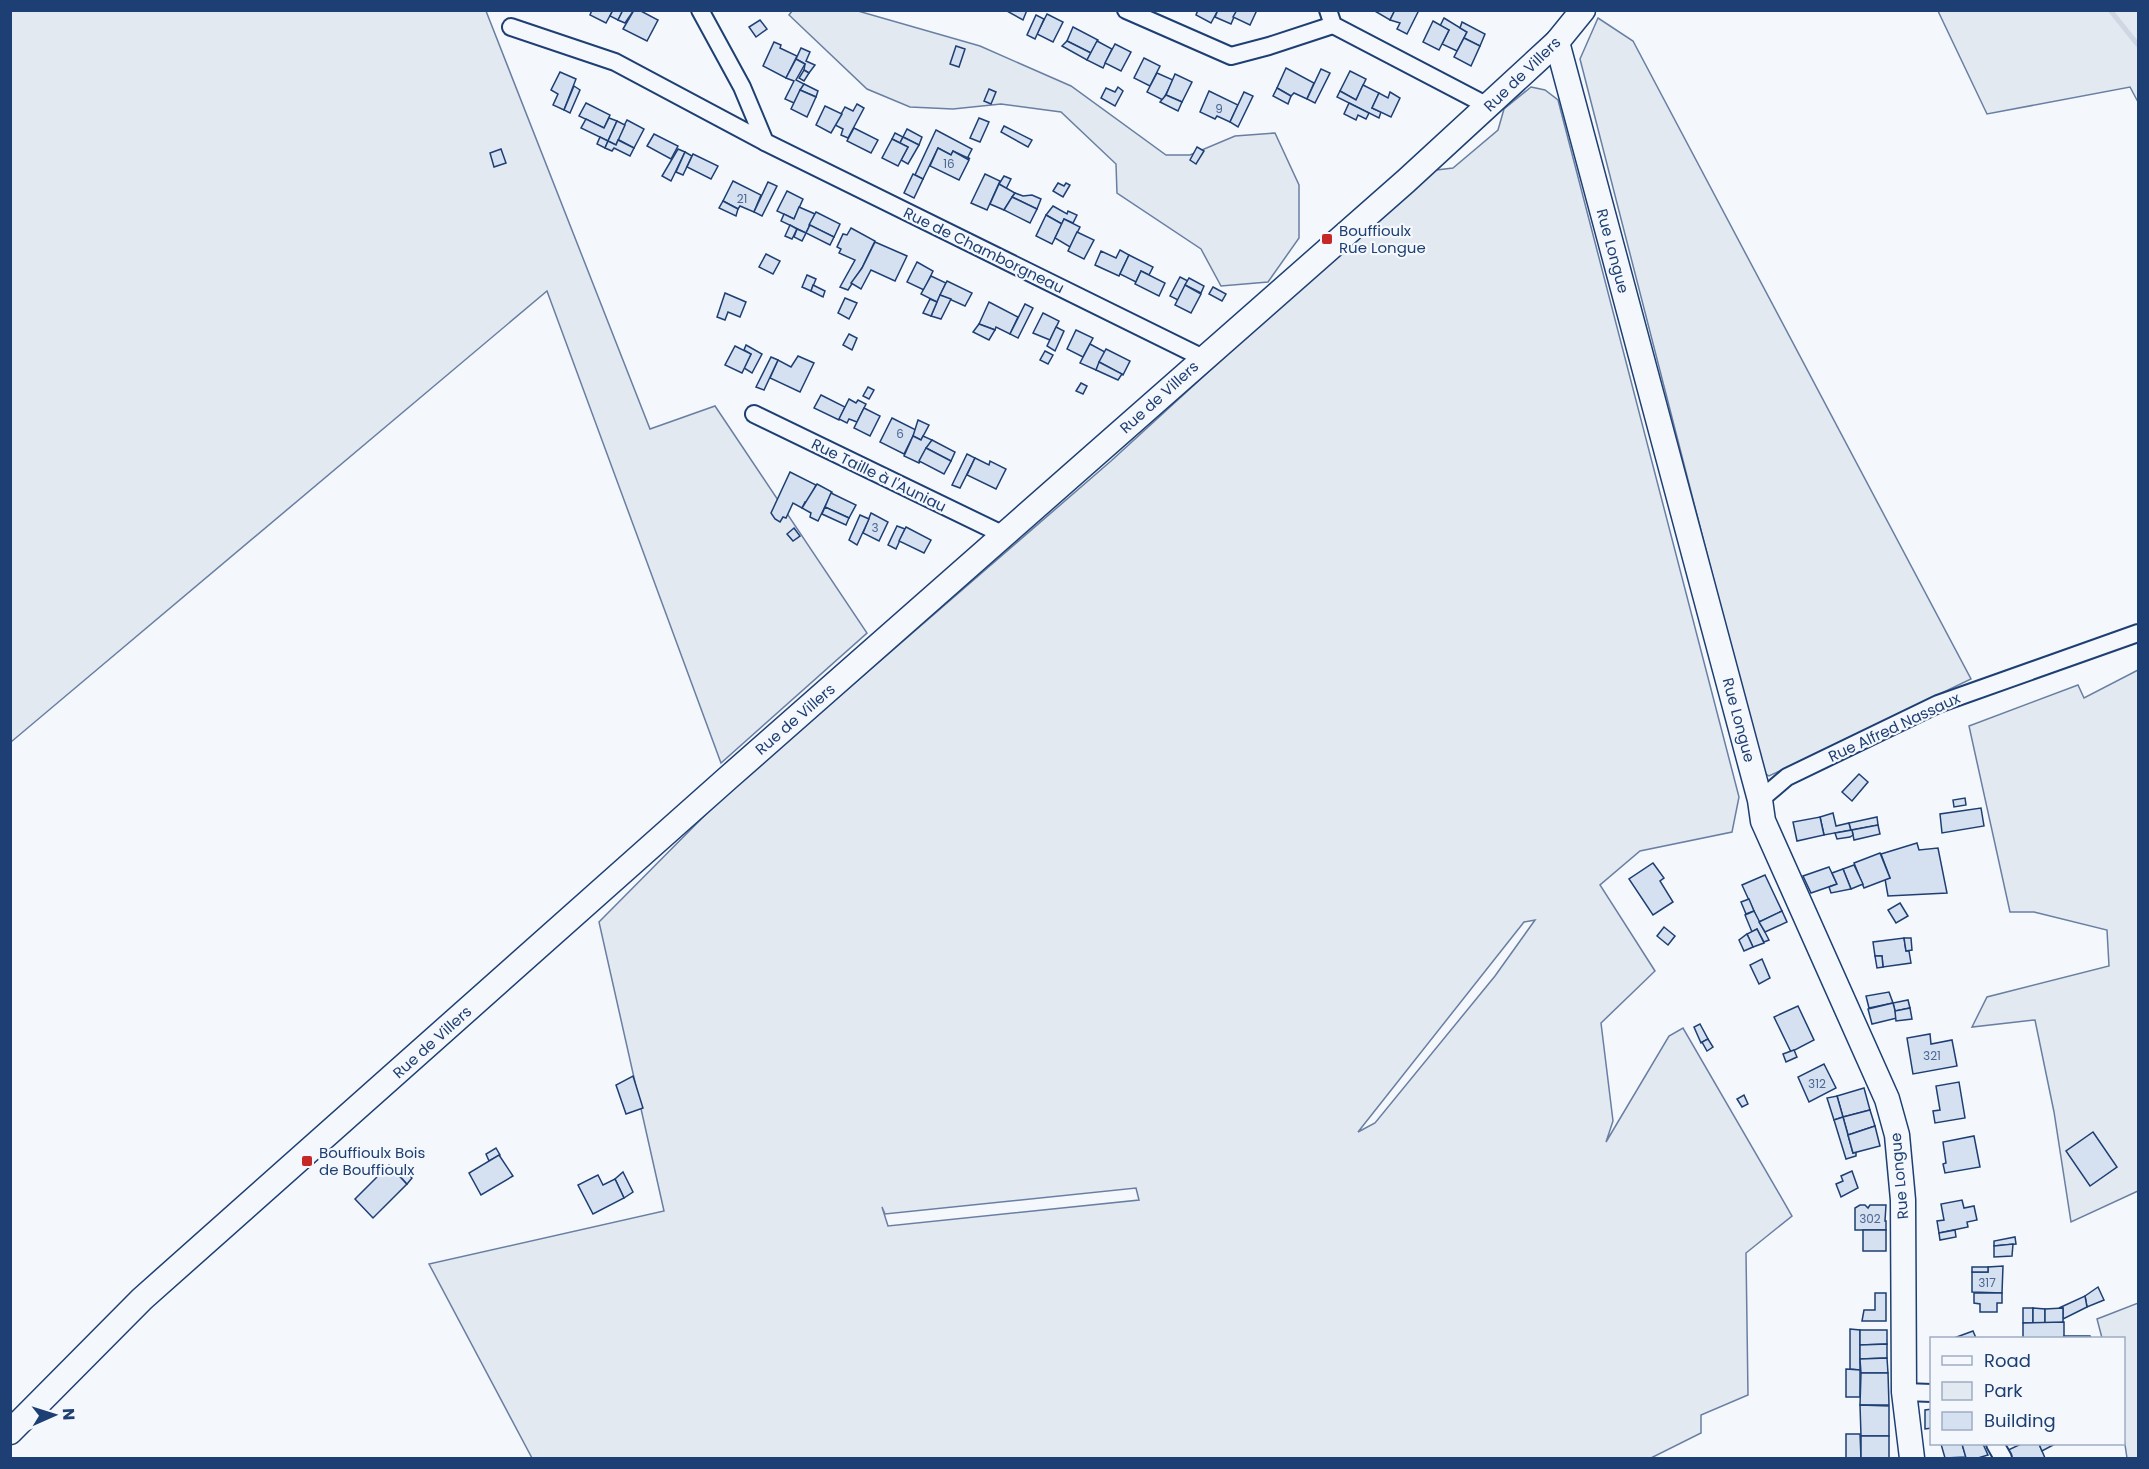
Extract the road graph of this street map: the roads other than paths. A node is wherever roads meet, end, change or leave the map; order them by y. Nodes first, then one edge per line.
1 (700, 10) edge
2 (1126, 10) edge
3 (1583, 10) edge
4 (1330, 18) edge
5 (512, 27) dead end
6 (1557, 42) junction
7 (1488, 106) junction
8 (765, 142) junction
9 (1203, 358) junction
10 (754, 414) dead end
11 (1004, 535) junction
12 (2139, 633) edge
13 (1760, 800) junction
14 (1904, 1392) junction
15 (1930, 1393) edge
16 (10, 1432) edge
17 (1912, 1458) edge

1 - 8 street
2 - 4 street
3 - 6 street, Rue de Villers
4 - 7 street
5 - 8 street, Rue de Chamborgneau
6 - 7 street, Rue de Villers
6 - 13 street, Rue Longue
7 - 9 street, Rue de Villers
8 - 9 street, Rue de Chamborgneau
9 - 11 street, Rue de Villers
10 - 11 street, Rue Taille à l'Auniau
11 - 16 street, Rue de Villers
12 - 13 street, Rue Alfred Nassaux
13 - 14 street, Rue Longue
14 - 15 street
14 - 17 street, Rue Longue

